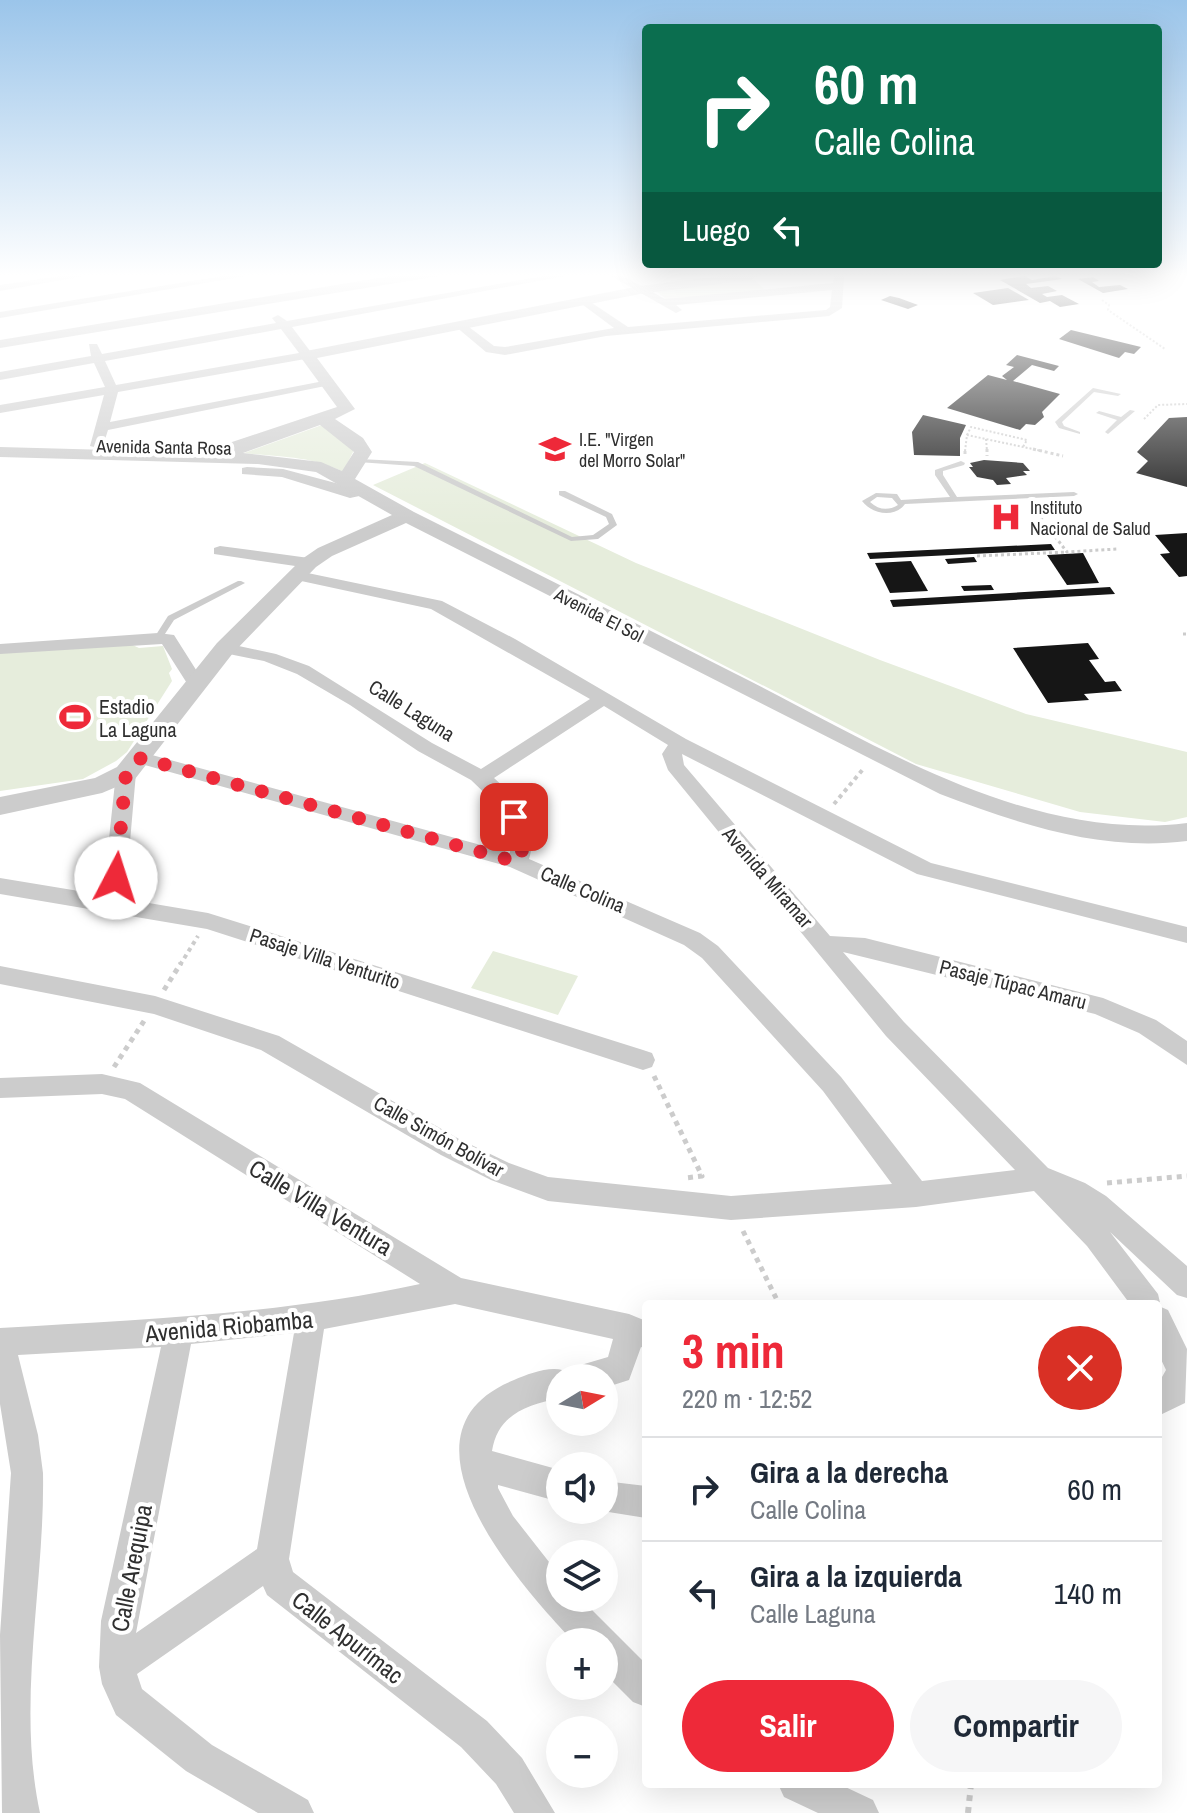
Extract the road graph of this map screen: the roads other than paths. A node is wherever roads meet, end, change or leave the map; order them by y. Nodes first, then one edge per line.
1 (99, 360) edge
2 (95, 361) edge
3 (275, 361) edge
4 (311, 361) edge
5 (0, 376) edge
6 (329, 384) junction
7 (112, 389) junction
8 (1118, 394) dead end
9 (0, 409) edge
10 (1132, 411) dead end
11 (1099, 413) dead end
12 (323, 419) junction
13 (1122, 419) junction
14 (103, 427) junction
15 (1108, 432) dead end
16 (1078, 433) dead end
17 (0, 443) edge
18 (97, 446) junction
19 (0, 452) edge
20 (360, 461) junction
21 (961, 463) road end
22 (247, 471) dead end
23 (345, 479) junction
24 (366, 493) junction
25 (562, 493) dead end
26 (1074, 494) dead end
27 (955, 499) junction
28 (901, 502) dead end
29 (407, 516) junction
30 (220, 551) dead end
31 (304, 570) junction
32 (241, 583) dead end
33 (158, 638) junction
34 (225, 648) junction
35 (0, 649) edge
36 (196, 684) junction
37 (604, 698) junction
38 (679, 743) junction
39 (133, 766) junction
40 (483, 776) junction
41 (0, 806) edge
42 (1187, 832) edge
43 (517, 862) junction
44 (0, 886) edge
45 (113, 905) junction
46 (1187, 935) edge
47 (827, 945) junction
48 (0, 975) edge
49 (1187, 1055) edge
50 (643, 1060) road end
51 (0, 1088) edge
52 (1039, 1178) junction
53 (916, 1195) junction
54 (1187, 1285) edge
55 (455, 1290) junction
56 (1145, 1300) edge
57 (311, 1320) junction
58 (1162, 1329) edge
59 (179, 1331) junction
60 (637, 1332) edge
61 (0, 1342) edge
62 (618, 1369) edge
63 (546, 1386) edge
64 (1162, 1399) edge
65 (473, 1462) junction
66 (546, 1482) edge
67 (618, 1499) edge
68 (642, 1502) edge
69 (272, 1559) junction
70 (585, 1628) edge
71 (618, 1662) edge
72 (117, 1667) junction
73 (642, 1685) edge
74 (806, 1788) edge
75 (21, 1813) edge
76 (295, 1813) edge
77 (536, 1813) edge
78 (860, 1813) edge

1 - 7 street
2 - 5 street
3 - 7 street
4 - 6 street
6 - 12 street, Avenida Santa Rosa
6 - 14 street
7 - 9 street
7 - 14 street
8 - 16 lane
10 - 13 lane
11 - 13 lane
12 - 18 street, Avenida Santa Rosa
12 - 20 street
13 - 15 lane
14 - 18 street
17 - 18 street, Avenida Santa Rosa
19 - 23 street, Avenida El Sol
20 - 23 street
20 - 25 lane
21 - 27 lane
22 - 24 street
23 - 24 street, Avenida El Sol
24 - 29 street, Avenida El Sol
26 - 27 lane
27 - 28 lane
29 - 31 street
29 - 42 street, Avenida El Sol
30 - 31 street
31 - 34 street
31 - 37 street
32 - 33 lane
33 - 35 street
33 - 36 street
34 - 36 street
34 - 40 street, Calle Laguna
36 - 39 street
37 - 38 street
37 - 40 street
38 - 46 street
38 - 47 street, Avenida Miramar
39 - 41 street
39 - 43 street, Calle Colina
39 - 45 street
40 - 43 street, Calle Laguna
43 - 53 street, Calle Colina
44 - 45 street, Pasaje Villa Venturito
45 - 50 street, Pasaje Villa Venturito
47 - 49 street, Pasaje Túpac Amaru
47 - 52 street, Avenida Miramar
48 - 53 street, Calle Simón Bolívar
51 - 55 street, Calle Villa Ventura
52 - 53 street, Calle Simón Bolívar
52 - 54 street, Avenida Miramar
52 - 56 street
55 - 57 street, Avenida Riobamba
55 - 60 street, Calle Villa Ventura
57 - 59 street, Avenida Riobamba
57 - 69 street
58 - 64 street
59 - 61 street, Avenida Riobamba
59 - 72 street, Calle Arequipa
60 - 62 street
61 - 75 street
63 - 65 street
65 - 66 street
65 - 70 street
67 - 68 street
69 - 72 street
69 - 77 street, Calle Apurímac
71 - 73 street
72 - 76 street, Calle Arequipa
74 - 78 street

